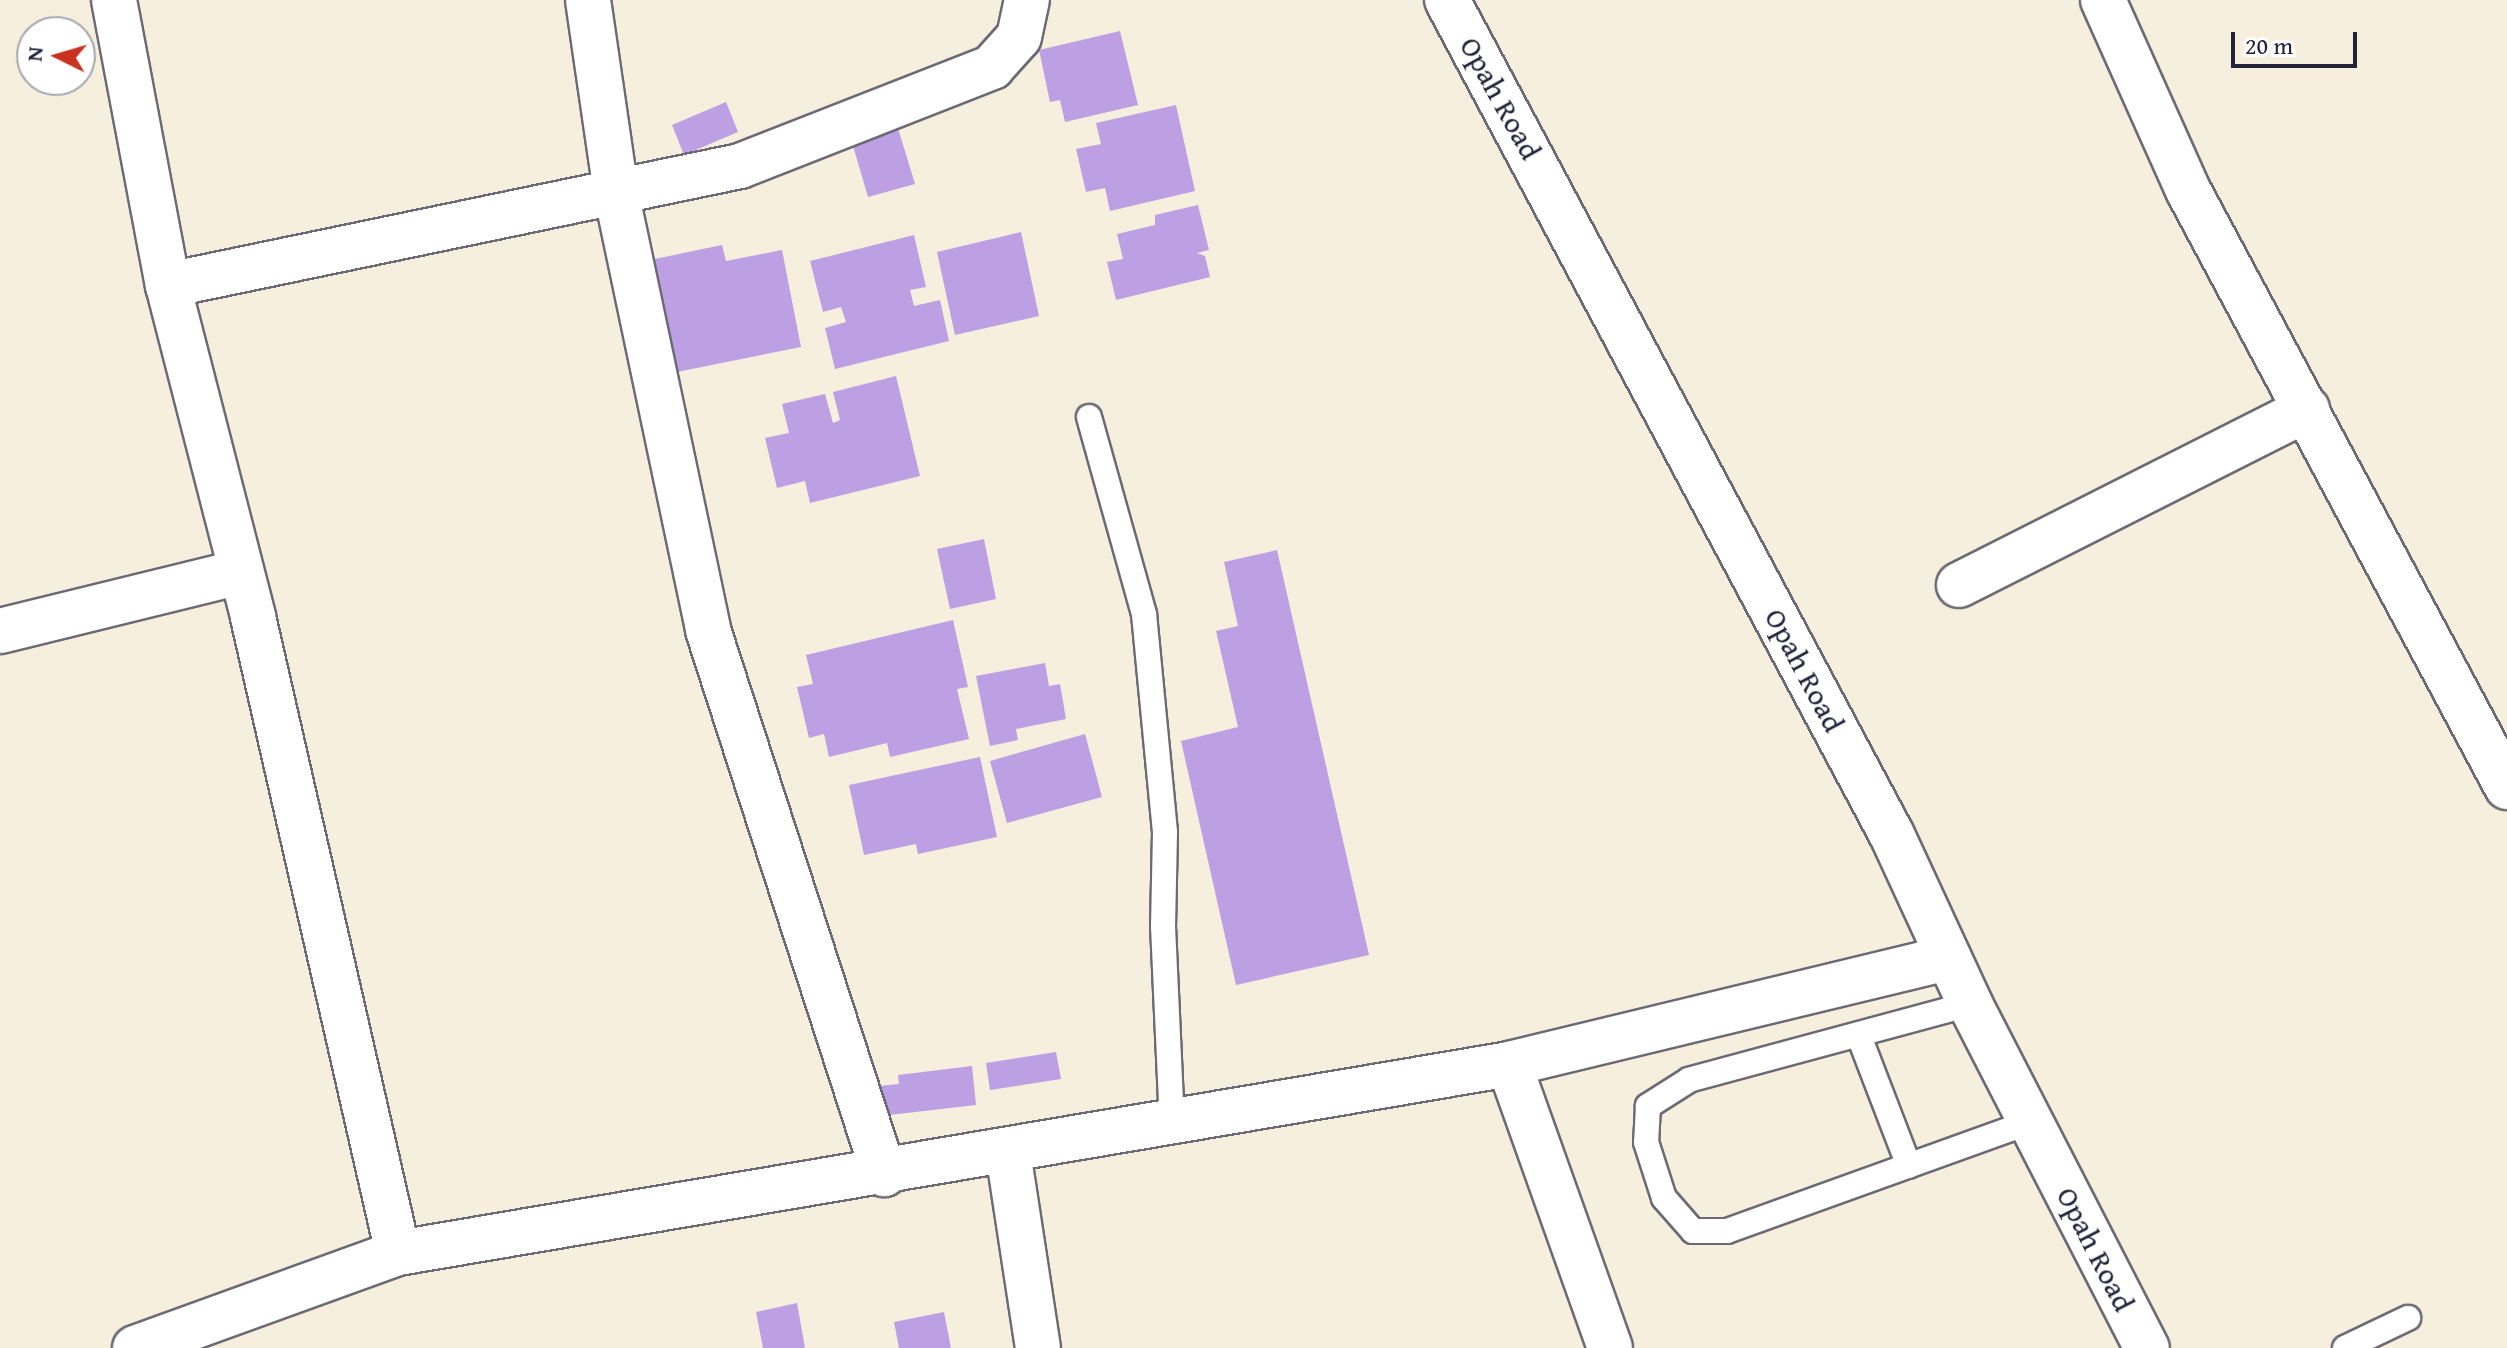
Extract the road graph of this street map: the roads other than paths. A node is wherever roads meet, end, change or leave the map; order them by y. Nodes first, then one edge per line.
1 (114, 0) edge
2 (588, 0) edge
3 (1027, 0) edge
4 (1447, 0) edge
5 (2103, 0) edge
6 (616, 192) junction
7 (168, 285) junction
8 (2307, 409) junction
9 (1089, 417) dead end
10 (241, 572) junction
11 (1959, 585) dead end
12 (0, 631) edge
13 (2507, 787) edge
14 (1948, 958) junction
15 (1970, 1004) junction
16 (1859, 1036) junction
17 (1509, 1064) junction
18 (1172, 1121) junction
19 (2030, 1122) junction
20 (1008, 1152) junction
21 (1909, 1166) junction
22 (884, 1174) junction
23 (398, 1253) junction
24 (2408, 1318) dead end
25 (248, 1330) edge
26 (135, 1348) edge
27 (1038, 1348) edge
28 (1610, 1348) edge
29 (2147, 1348) edge
30 (2345, 1348) edge

1 - 7 street
2 - 6 street
3 - 6 street
4 - 14 street, Opah Road
5 - 8 street
6 - 7 street
6 - 22 street
7 - 10 street
8 - 11 street
8 - 13 street
9 - 18 lane
10 - 12 street
10 - 23 street
14 - 15 street, Opah Road
14 - 17 street
15 - 16 lane
15 - 19 street, Opah Road
16 - 21 lane
16 - 21 lane
17 - 18 street
17 - 28 street
18 - 20 street
19 - 21 lane
19 - 29 street, Opah Road
20 - 22 street
20 - 27 street
22 - 23 street
23 - 25 street
24 - 30 lane
25 - 26 street

